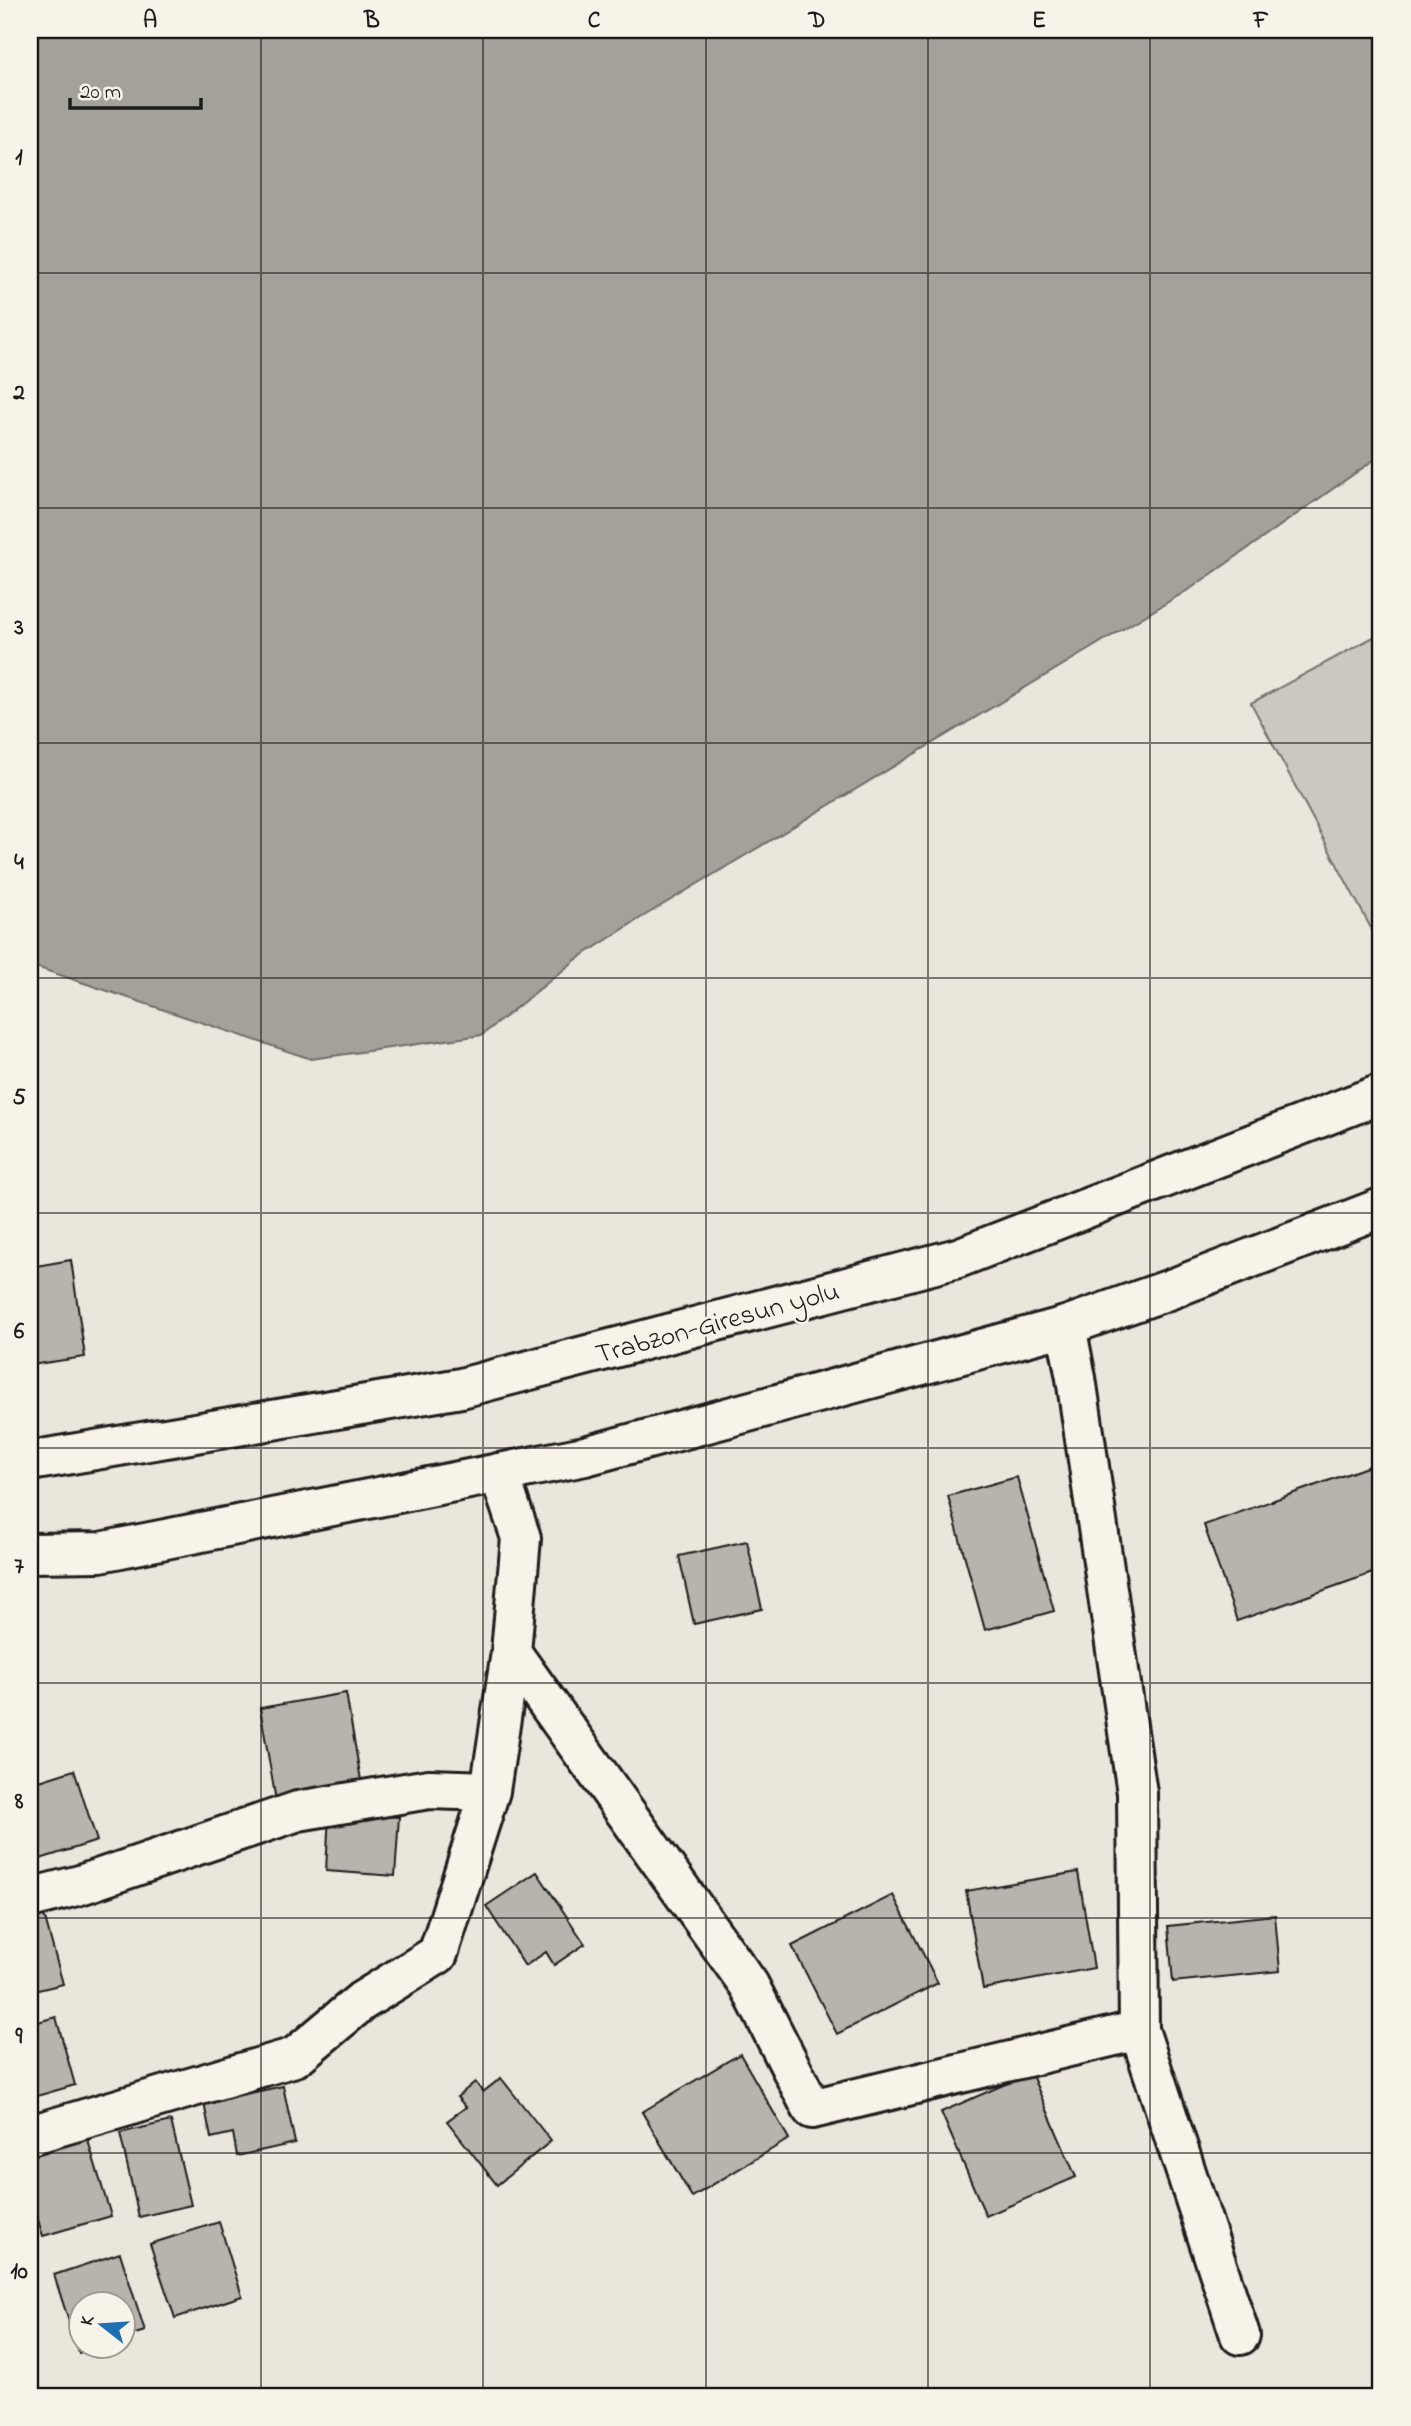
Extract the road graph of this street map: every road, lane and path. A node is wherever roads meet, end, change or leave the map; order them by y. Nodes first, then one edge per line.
1 (1381, 1094) edge
2 (1381, 1208) edge
3 (1066, 1326) junction
4 (30, 1461) edge
5 (499, 1473) junction
6 (30, 1553) edge
7 (511, 1652) junction
8 (490, 1791) junction
9 (30, 1898) edge
10 (1139, 2030) junction
11 (30, 2135) edge
12 (1240, 2335) dead end

1 - 4 main road, Trabzon-Giresun yolu
2 - 3 main road
3 - 5 main road
3 - 10 main road
5 - 6 main road
5 - 7 main road
7 - 8 main road
7 - 10 main road
8 - 9 main road
8 - 11 main road
10 - 12 main road

